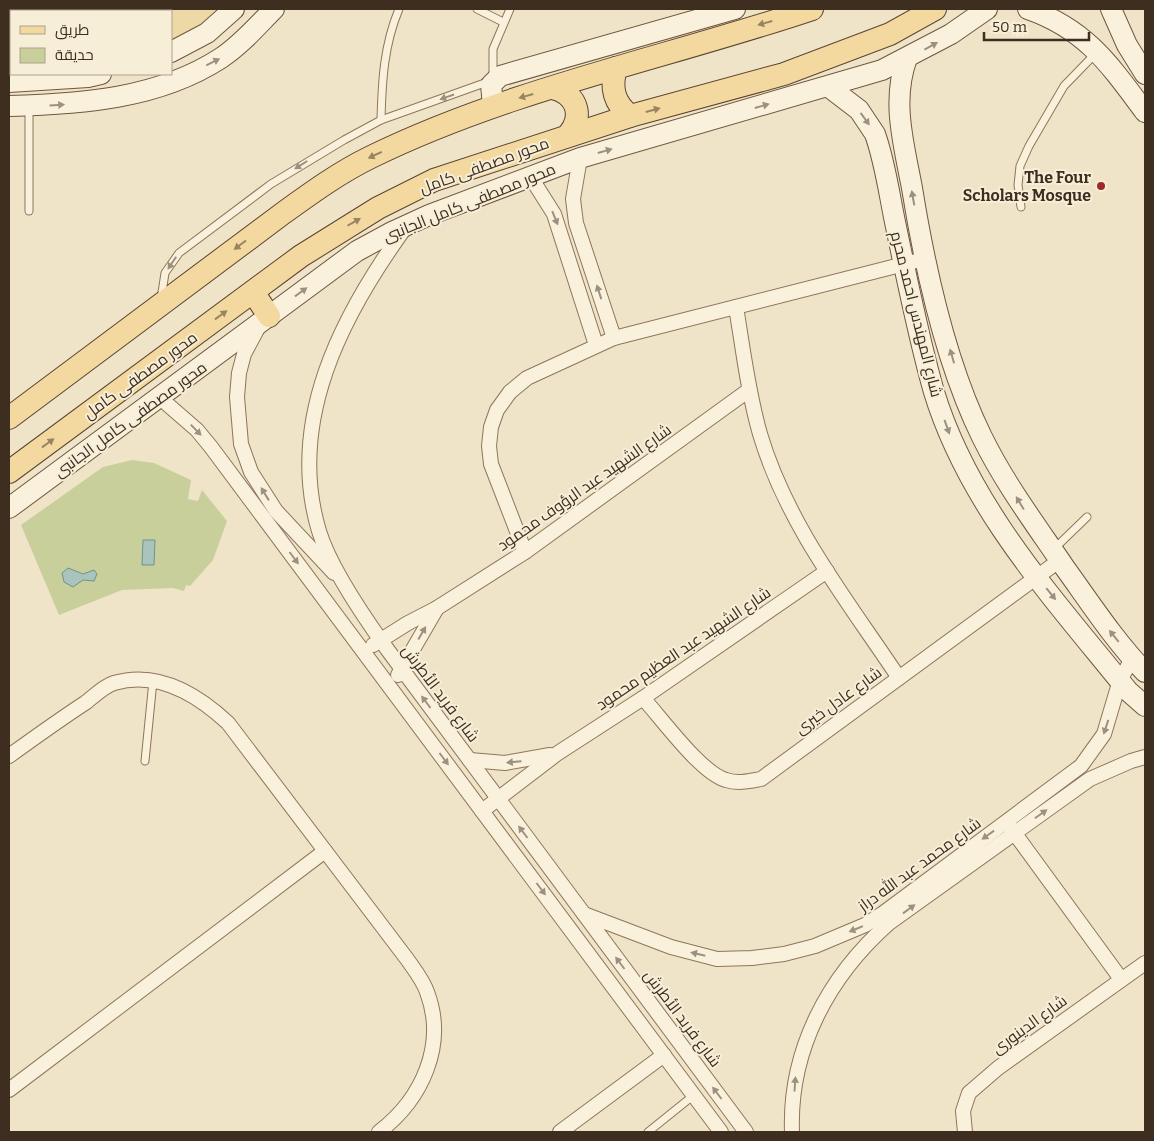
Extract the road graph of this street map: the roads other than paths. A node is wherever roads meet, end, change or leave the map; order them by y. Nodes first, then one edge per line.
1 (234, 9) edge
2 (274, 9) edge
3 (399, 9) edge
4 (476, 9) edge
5 (510, 9) edge
6 (735, 9) edge
7 (812, 9) edge
8 (935, 9) edge
9 (986, 9) edge
10 (1028, 9) edge
11 (1112, 9) edge
12 (503, 22) junction
13 (172, 51) edge
14 (1098, 51) junction
15 (907, 58) junction
16 (616, 68) junction
17 (1141, 69) edge
18 (97, 75) edge
19 (1120, 78) junction
20 (493, 80) junction
21 (9, 82) edge
22 (829, 87) junction
23 (553, 88) junction
24 (29, 105) junction
25 (493, 105) junction
26 (9, 106) edge
27 (1145, 112) edge
28 (630, 116) junction
29 (381, 120) junction
30 (569, 134) junction
31 (580, 158) junction
32 (530, 176) junction
33 (1021, 207) dead end
34 (28, 211) dead end
35 (407, 225) junction
36 (924, 259) junction
37 (904, 264) junction
38 (253, 292) junction
39 (161, 304) junction
40 (736, 307) junction
41 (265, 319) junction
42 (614, 338) junction
43 (596, 345) junction
44 (749, 390) junction
45 (159, 398) junction
46 (9, 418) edge
47 (9, 472) edge
48 (9, 508) edge
49 (1087, 517) dead end
50 (525, 552) junction
51 (1056, 555) junction
52 (827, 572) junction
53 (1036, 576) junction
54 (343, 582) junction
55 (437, 608) junction
56 (380, 640) junction
57 (369, 658) junction
58 (1139, 666) edge
59 (402, 670) junction
60 (383, 678) junction
61 (899, 678) junction
62 (1120, 680) junction
63 (153, 682) junction
64 (643, 698) junction
65 (1145, 706) edge
66 (558, 752) junction
67 (9, 756) edge
68 (1145, 757) edge
69 (470, 760) junction
70 (145, 761) dead end
71 (1081, 766) junction
72 (1090, 779) junction
73 (498, 799) junction
74 (482, 811) junction
75 (1010, 827) junction
76 (325, 851) junction
77 (583, 913) junction
78 (886, 918) junction
79 (1145, 963) edge
80 (1121, 978) junction
81 (664, 1055) junction
82 (9, 1090) edge
83 (694, 1095) junction
84 (733, 1114) junction
85 (719, 1129) edge
86 (379, 1132) edge
87 (560, 1132) edge
88 (648, 1132) edge
89 (746, 1132) edge
90 (792, 1132) edge
91 (965, 1132) edge

1 - 13 street
24 -> 2 street
3 - 29 lane
4 - 12 lane
5 - 12 lane
6 - 20 street
7 -> 16 main road
28 -> 8 main road, محور مصطفى كامل
15 -> 9 street, محور مصطفى كامل الجانبى
10 - 14 street
11 - 17 street
12 - 20 lane
14 - 19 street
14 - 33 lane
15 - 22 street, محور مصطفى كامل الجانبى
36 -> 15 street, شارع المهندس احمد محرم
16 - 23 main road
16 - 28 main road
17 - 19 street
18 - 21 street
19 - 27 street
20 - 25 street
20 -> 29 lane
31 -> 22 street, محور مصطفى كامل الجانبى
22 -> 37 street, شارع المهندس احمد محرم
23 -> 25 main road
23 - 30 main road
24 - 26 street
24 - 34 lane
25 -> 39 main road
28 - 30 main road, محور مصطفى كامل
29 -> 39 lane
38 -> 30 main road, محور مصطفى كامل
31 - 32 street, محور مصطفى كامل الجانبى
42 -> 31 street
32 - 35 street, محور مصطفى كامل الجانبى
32 -> 43 street
41 -> 35 street, محور مصطفى كامل الجانبى
35 - 54 street, شارع فريد الأطرش
36 - 37 street
51 -> 36 street, شارع المهندس احمد محرم
37 - 40 street
37 -> 53 street, شارع المهندس احمد محرم
38 - 41 main road
47 -> 38 main road, محور مصطفى كامل
39 - 46 main road
40 - 42 street
40 - 44 street
41 - 45 street, محور مصطفى كامل الجانبى
54 -> 41 street
42 - 43 street
43 - 50 street
44 - 50 street, شارع الشهيد عبد الرؤوف محمود
44 - 52 street
45 - 48 street, محور مصطفى كامل الجانبى
45 -> 57 street
49 - 51 lane
50 - 55 street, شارع الشهيد عبد الرؤوف محمود
51 - 53 street, شارع عادل خيرى
58 -> 51 street, شارع المهندس احمد محرم
52 - 61 street
52 - 64 street, شارع الشهيد عبد العظيم محمود
53 - 61 street, شارع عادل خيرى
53 -> 62 street, شارع المهندس احمد محرم
54 - 56 street, شارع فريد الأطرش
55 - 56 street, شارع الشهيد عبد الرؤوف محمود
59 -> 55 street, شارع الشهيد عبد الرؤوف محمود
56 - 57 street, شارع الشهيد عبد الرؤوف محمود
56 - 59 street, شارع فريد الأطرش
57 - 60 street
58 - 62 street, شارع محمد عبد الله دراز
59 - 60 street
69 -> 59 street, شارع فريد الأطرش
60 -> 74 street
61 - 64 street, شارع عادل خيرى
62 - 65 street, شارع المهندس احمد محرم
62 -> 71 street, شارع محمد عبد الله دراز
63 - 67 street
63 - 70 lane
63 - 76 street
64 - 66 street, شارع الشهيد عبد العظيم محمود
66 -> 69 street, شارع الشهيد عبد العظيم محمود
66 - 73 street, شارع الشهيد عبد العظيم محمود
68 - 72 street, شارع محمد عبد الله دراز
69 - 73 street, شارع فريد الأطرش
71 - 72 street
71 - 75 street, شارع محمد عبد الله دراز
75 -> 72 street, شارع محمد عبد الله دراز
73 - 74 street, شارع الشهيد عبد العظيم محمود
77 -> 73 street, شارع فريد الأطرش
74 -> 81 street
75 - 78 street, شارع محمد عبد الله دراز
75 - 80 street
76 - 82 street
76 - 86 street
78 -> 77 street, شارع محمد عبد الله دراز
84 -> 77 street, شارع فريد الأطرش
90 -> 78 street, شارع محمد عبد الله دراز
79 - 80 street, شارع الدينورى
80 - 91 street, شارع الدينورى
81 - 83 street
81 - 87 street
83 - 85 street
83 - 88 lane
84 - 85 street
84 - 89 street, شارع فريد الأطرش

